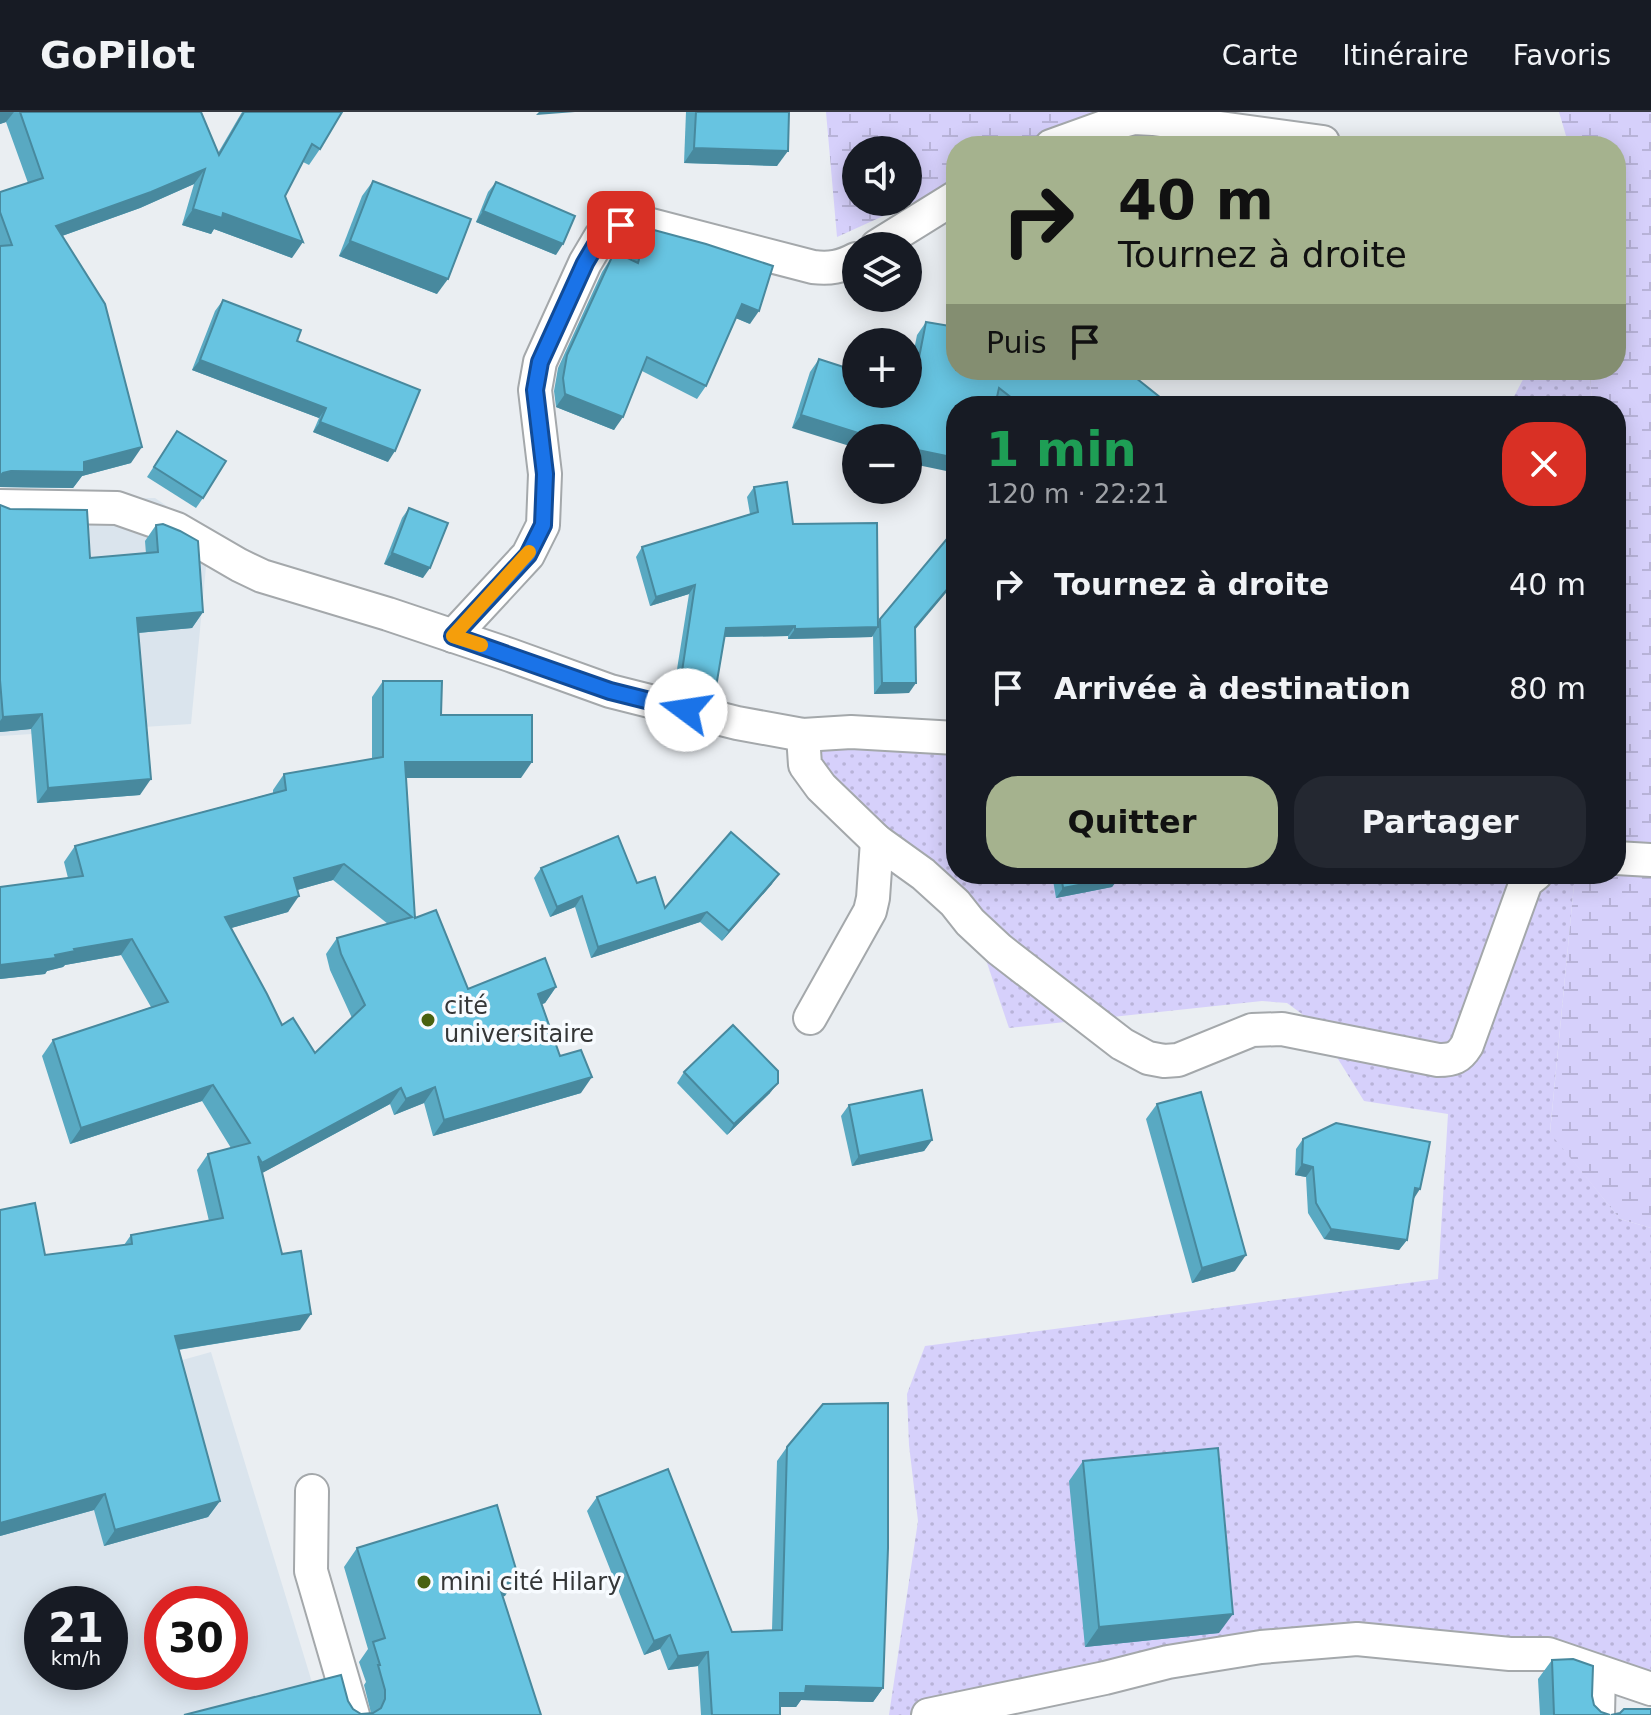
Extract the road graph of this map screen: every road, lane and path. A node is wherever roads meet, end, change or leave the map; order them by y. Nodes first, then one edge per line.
1 (1079, 136) edge
2 (1279, 136) edge
3 (946, 203) edge
4 (900, 232) edge
5 (842, 266) edge
6 (0, 506) edge
7 (453, 636) junction
8 (803, 735) junction
9 (946, 737) edge
10 (877, 841) junction
11 (1626, 859) edge
12 (1651, 860) edge
13 (1525, 884) edge
14 (810, 1018) dead end
15 (312, 1491) dead end
16 (1599, 1672) junction
17 (1651, 1689) edge
18 (948, 1713) edge
19 (353, 1715) edge
20 (1598, 1715) edge

1 - 2 street
3 - 4 street
5 - 7 street
6 - 7 street
7 - 8 street
8 - 9 street
8 - 10 street
10 - 13 street
10 - 14 street
11 - 12 street
15 - 19 street
16 - 17 street
16 - 18 street
16 - 20 street

